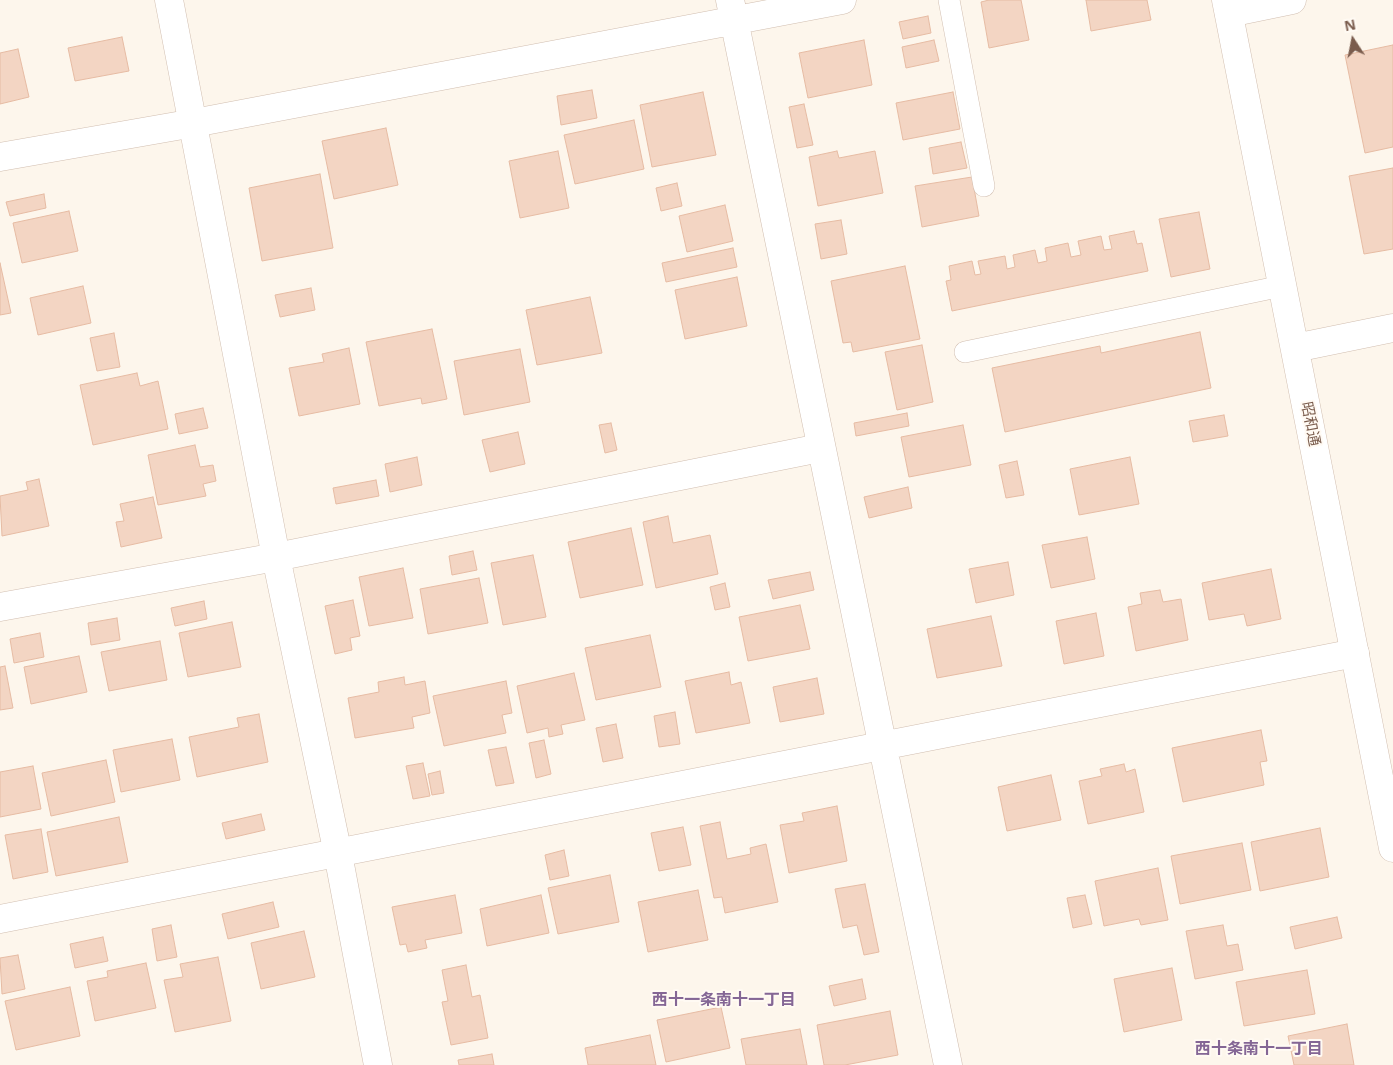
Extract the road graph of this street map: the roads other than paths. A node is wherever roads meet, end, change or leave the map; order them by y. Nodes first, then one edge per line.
1 (169, 0) edge
2 (842, 0) edge
3 (949, 0) edge
4 (1292, 0) edge
5 (1227, 6) edge
6 (732, 10) edge
7 (194, 123) junction
8 (0, 158) edge
9 (984, 186) dead end
10 (1282, 286) junction
11 (1393, 328) edge
12 (1295, 348) junction
13 (966, 352) dead end
14 (820, 448) junction
15 (276, 557) junction
16 (0, 607) edge
17 (1355, 653) junction
18 (884, 744) junction
19 (1390, 821) edge
20 (1393, 848) edge
21 (338, 854) junction
22 (0, 919) edge
23 (378, 1065) edge
24 (948, 1065) edge

1 - 7 street
2 - 6 street
3 - 9 lane
4 - 5 street
5 - 10 street, 昭和通
6 - 7 street
6 - 14 street
7 - 8 street
7 - 15 street
10 - 12 street, 昭和通
10 - 13 lane
11 - 12 street
12 - 17 street, 昭和通
14 - 15 street
14 - 18 street
15 - 16 street
15 - 21 street
17 - 18 street
17 - 19 street, 昭和通
18 - 21 street
18 - 24 street
19 - 20 street, 昭和通
21 - 22 street
21 - 23 street

